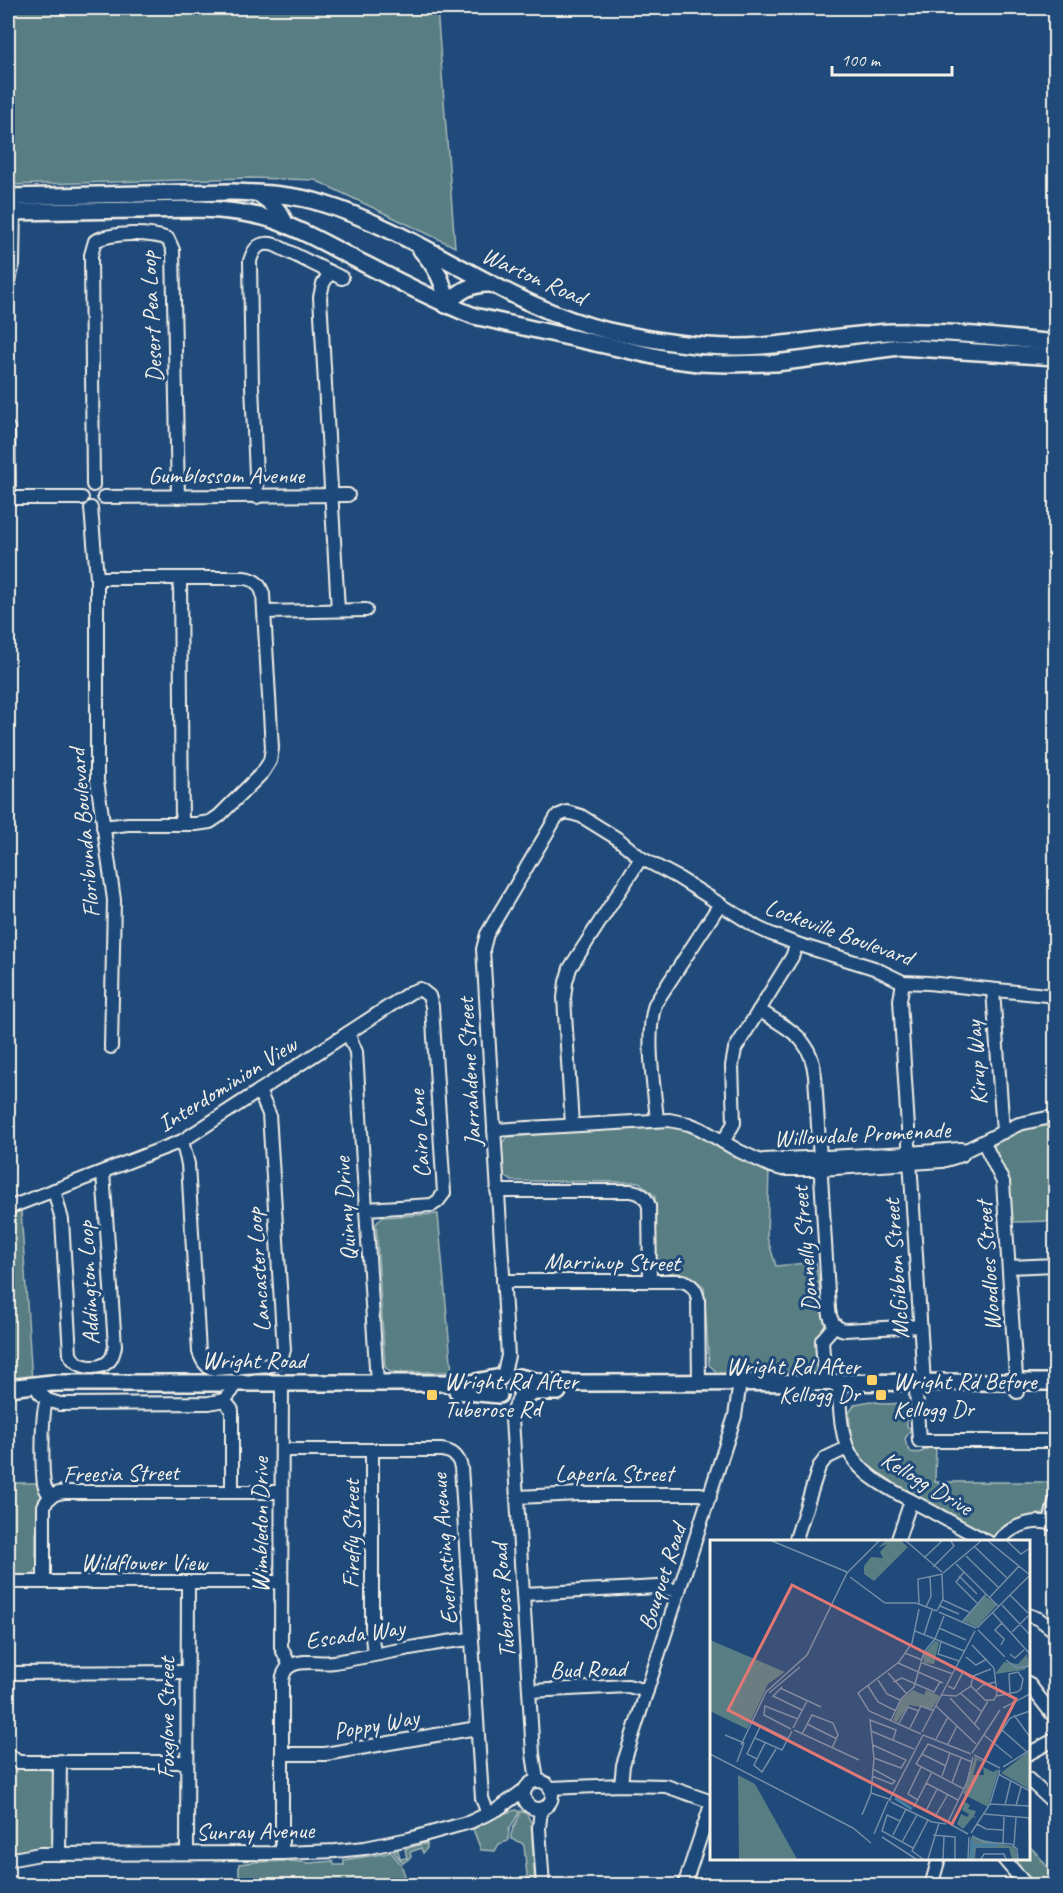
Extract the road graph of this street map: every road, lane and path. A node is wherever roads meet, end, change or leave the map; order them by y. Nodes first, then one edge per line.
1 (256, 193) junction
2 (313, 201) junction
3 (11, 205) edge
4 (286, 225) junction
5 (417, 245) junction
6 (330, 272) junction
7 (342, 278) dead end
8 (8, 284) edge
9 (492, 284) junction
10 (446, 305) junction
11 (957, 342) junction
12 (1056, 343) edge
13 (1056, 357) edge
14 (8, 428) edge
15 (93, 485) junction
16 (331, 495) junction
17 (348, 495) dead end
18 (105, 497) junction
19 (178, 497) junction
20 (257, 497) junction
21 (8, 498) edge
22 (82, 498) junction
23 (92, 508) junction
24 (97, 578) junction
25 (180, 578) junction
26 (338, 610) junction
27 (366, 610) dead end
28 (264, 612) junction
29 (567, 812) joint
30 (182, 824) junction
31 (103, 827) junction
32 (641, 858) junction
33 (720, 904) junction
34 (797, 944) junction
35 (903, 982) junction
36 (993, 990) junction
37 (425, 991) joint
38 (1056, 996) edge
39 (759, 1010) junction
40 (348, 1033) junction
41 (111, 1047) dead end
42 (259, 1091) junction
43 (1056, 1116) edge
44 (657, 1120) junction
45 (572, 1125) junction
46 (494, 1130) junction
47 (1003, 1132) junction
48 (182, 1141) junction
49 (723, 1142) junction
50 (984, 1143) junction
51 (910, 1158) junction
52 (820, 1164) junction
53 (103, 1172) junction
54 (54, 1190) junction
55 (497, 1191) junction
56 (8, 1209) edge
57 (366, 1209) junction
58 (1056, 1265) edge
59 (1009, 1268) junction
60 (503, 1281) junction
61 (650, 1281) junction
62 (835, 1325) junction
63 (920, 1326) junction
64 (824, 1371) dead end
65 (510, 1376) junction
66 (1056, 1382) edge
67 (377, 1383) junction
68 (699, 1383) junction
69 (282, 1387) junction
70 (739, 1387) junction
71 (839, 1387) junction
72 (920, 1387) junction
73 (1017, 1387) junction
74 (8, 1388) edge
75 (1056, 1392) edge
76 (43, 1396) junction
77 (228, 1396) junction
78 (520, 1396) junction
79 (8, 1397) edge
80 (500, 1397) junction
81 (512, 1419) junction
82 (1056, 1441) edge
83 (848, 1448) junction
84 (282, 1450) junction
85 (372, 1450) junction
86 (232, 1492) junction
87 (281, 1492) junction
88 (51, 1497) junction
89 (518, 1497) junction
90 (711, 1497) junction
91 (1056, 1498) edge
92 (911, 1501) junction
93 (1053, 1523) edge
94 (796, 1540) edge
95 (898, 1540) edge
96 (984, 1540) edge
97 (1000, 1540) edge
98 (8, 1582) edge
99 (44, 1582) junction
100 (281, 1582) junction
101 (188, 1583) junction
102 (679, 1591) junction
103 (524, 1594) junction
104 (1030, 1615) edge
105 (1056, 1632) edge
106 (472, 1639) junction
107 (374, 1654) junction
108 (290, 1666) junction
109 (187, 1672) junction
110 (8, 1673) edge
111 (1030, 1684) edge
112 (530, 1691) junction
113 (647, 1691) junction
114 (1056, 1719) edge
115 (477, 1728) junction
116 (1056, 1739) edge
117 (1030, 1753) edge
118 (8, 1754) edge
119 (282, 1754) junction
120 (60, 1761) junction
121 (187, 1762) junction
122 (537, 1780) junction
123 (1030, 1780) edge
124 (621, 1785) junction
125 (524, 1790) junction
126 (551, 1794) junction
127 (710, 1801) edge
128 (526, 1803) junction
129 (1056, 1804) edge
130 (710, 1808) edge
131 (541, 1809) junction
132 (493, 1811) junction
133 (187, 1853) junction
134 (59, 1854) junction
135 (282, 1854) junction
136 (8, 1860) edge
137 (938, 1860) edge
138 (1005, 1860) edge
139 (543, 1886) edge
140 (684, 1886) edge
141 (931, 1886) edge
142 (1027, 1886) edge

1 - 2 main road, Warton Road
1 - 3 main road, Warton Road
1 - 4 main road
2 - 4 main road
2 - 5 main road, Warton Road
3 - 4 main road, Warton Road
3 - 8 street
4 - 10 main road, Warton Road
5 - 9 main road, Warton Road
5 - 10 main road
6 - 7 street
6 - 16 street
6 - 20 street
9 - 10 main road
9 - 11 main road, Warton Road
10 - 11 main road, Warton Road
11 - 12 main road, Warton Road
11 - 13 main road, Warton Road
14 - 21 street
15 - 18 street
15 - 19 street, Desert Pea Loop
15 - 22 street
16 - 17 street, Gumblossom Avenue
16 - 20 street, Gumblossom Avenue
16 - 26 street
18 - 19 street, Gumblossom Avenue
18 - 23 street
19 - 20 street, Gumblossom Avenue
21 - 22 street
22 - 23 street
23 - 24 street, Floribunda Boulevard
24 - 25 street
24 - 31 street, Floribunda Boulevard
25 - 28 street
25 - 30 street
26 - 27 street
26 - 28 street
28 - 30 street
29 - 32 street, Lockeville Boulevard
29 - 46 street, Jarrahdene Street
30 - 31 street
31 - 41 street, Floribunda Boulevard
32 - 33 street, Lockeville Boulevard
32 - 45 street
33 - 34 street, Lockeville Boulevard
33 - 44 street
34 - 35 street, Lockeville Boulevard
34 - 39 street
35 - 36 street, Lockeville Boulevard
35 - 51 street, McGibbon Street
36 - 38 street, Lockeville Boulevard
36 - 47 street, Kirup Way
37 - 40 street, Interdominion View
37 - 57 street, Cairo Lane
39 - 49 street
39 - 52 street, Donnelly Street
40 - 42 street, Interdominion View
40 - 57 street, Quinny Drive
42 - 48 street, Interdominion View
42 - 48 street, Lancaster Loop
43 - 47 street, Willowdale Promenade
44 - 45 street, Willowdale Promenade
44 - 49 street, Willowdale Promenade
45 - 46 street, Willowdale Promenade
46 - 55 street, Jarrahdene Street
47 - 50 street, Willowdale Promenade
48 - 53 street, Interdominion View
49 - 52 street, Willowdale Promenade
50 - 51 street, Willowdale Promenade
50 - 59 street, Woodloes Street
51 - 52 street, Willowdale Promenade
51 - 63 street, McGibbon Street
52 - 62 street, Donnelly Street
53 - 54 street, Interdominion View
53 - 54 street, Addington Loop
54 - 56 street, Interdominion View
55 - 60 street, Jarrahdene Street
55 - 61 street
57 - 67 street, Quinny Drive
58 - 59 street
59 - 73 street, Woodloes Street
60 - 61 street, Marrinup Street
60 - 65 street, Jarrahdene Street
61 - 68 street, Marrinup Street
62 - 63 street, Donnelly Street
62 - 64 street, Donnelly Street
63 - 72 street, McGibbon Street
65 - 67 main road, Wright Road
65 - 68 main road, Wright Road
65 - 78 main road
65 - 80 main road
66 - 73 main road, Wright Road
67 - 69 main road, Wright Road
68 - 70 main road, Wright Road
69 - 74 main road, Wright Road
69 - 77 main road, Wright Road
69 - 80 main road, Wright Road
69 - 84 street, Wimbledon Drive
70 - 71 main road, Wright Road
70 - 78 main road, Wright Road
70 - 90 street, Bouquet Road
71 - 72 main road, Wright Road
71 - 83 street, Kellogg Drive
72 - 73 main road, Wright Road
72 - 82 street, McGibbon Street
73 - 75 main road, Wright Road
76 - 77 main road, Wright Road
76 - 79 main road, Wright Road
76 - 88 street
77 - 86 street
78 - 80 main road
78 - 81 street, Tuberose Road
80 - 81 street, Tuberose Road
81 - 89 street, Tuberose Road
83 - 92 street, Kellogg Drive
83 - 94 street
84 - 85 street, Everlasting Avenue
84 - 87 street, Wimbledon Drive
85 - 106 street, Everlasting Avenue
85 - 107 street, Firefly Street
86 - 87 street, Freesia Street
86 - 88 street, Freesia Street
87 - 100 street, Wimbledon Drive
88 - 99 street, Freesia Street
89 - 90 street, Laperla Street
89 - 103 street, Tuberose Road
90 - 102 street, Bouquet Road
91 - 93 street
92 - 95 street
92 - 96 street, Kellogg Drive
93 - 97 street
98 - 99 street, Wildflower View
99 - 101 street, Wildflower View
100 - 101 street, Wildflower View
100 - 108 street, Wimbledon Drive
101 - 109 street, Foxglove Street
102 - 103 street
102 - 113 street, Bouquet Road
103 - 112 street, Tuberose Road
104 - 105 street
106 - 107 street, Escada Way
106 - 115 street, Everlasting Avenue
107 - 108 street, Escada Way
108 - 119 street, Escada Way
109 - 110 street
109 - 121 street, Foxglove Street
111 - 114 street
112 - 113 street, Bud Road
112 - 122 street, Tuberose Road
113 - 124 street, Bouquet Road
115 - 119 street, Poppy Way
115 - 132 street, Everlasting Avenue
116 - 117 street
118 - 120 street
119 - 135 street, Escada Way
120 - 121 street
120 - 134 street
121 - 133 street, Foxglove Street
122 - 125 street
122 - 126 street
123 - 129 street
124 - 126 street
124 - 127 street
125 - 128 street
125 - 132 street, Sunray Avenue
126 - 131 street
128 - 131 street
128 - 132 street, Sunray Avenue
130 - 140 street
131 - 139 street
132 - 135 street, Sunray Avenue
133 - 134 street, Sunray Avenue
133 - 135 street, Sunray Avenue
134 - 136 street, Sunray Avenue
137 - 141 street
138 - 142 street

